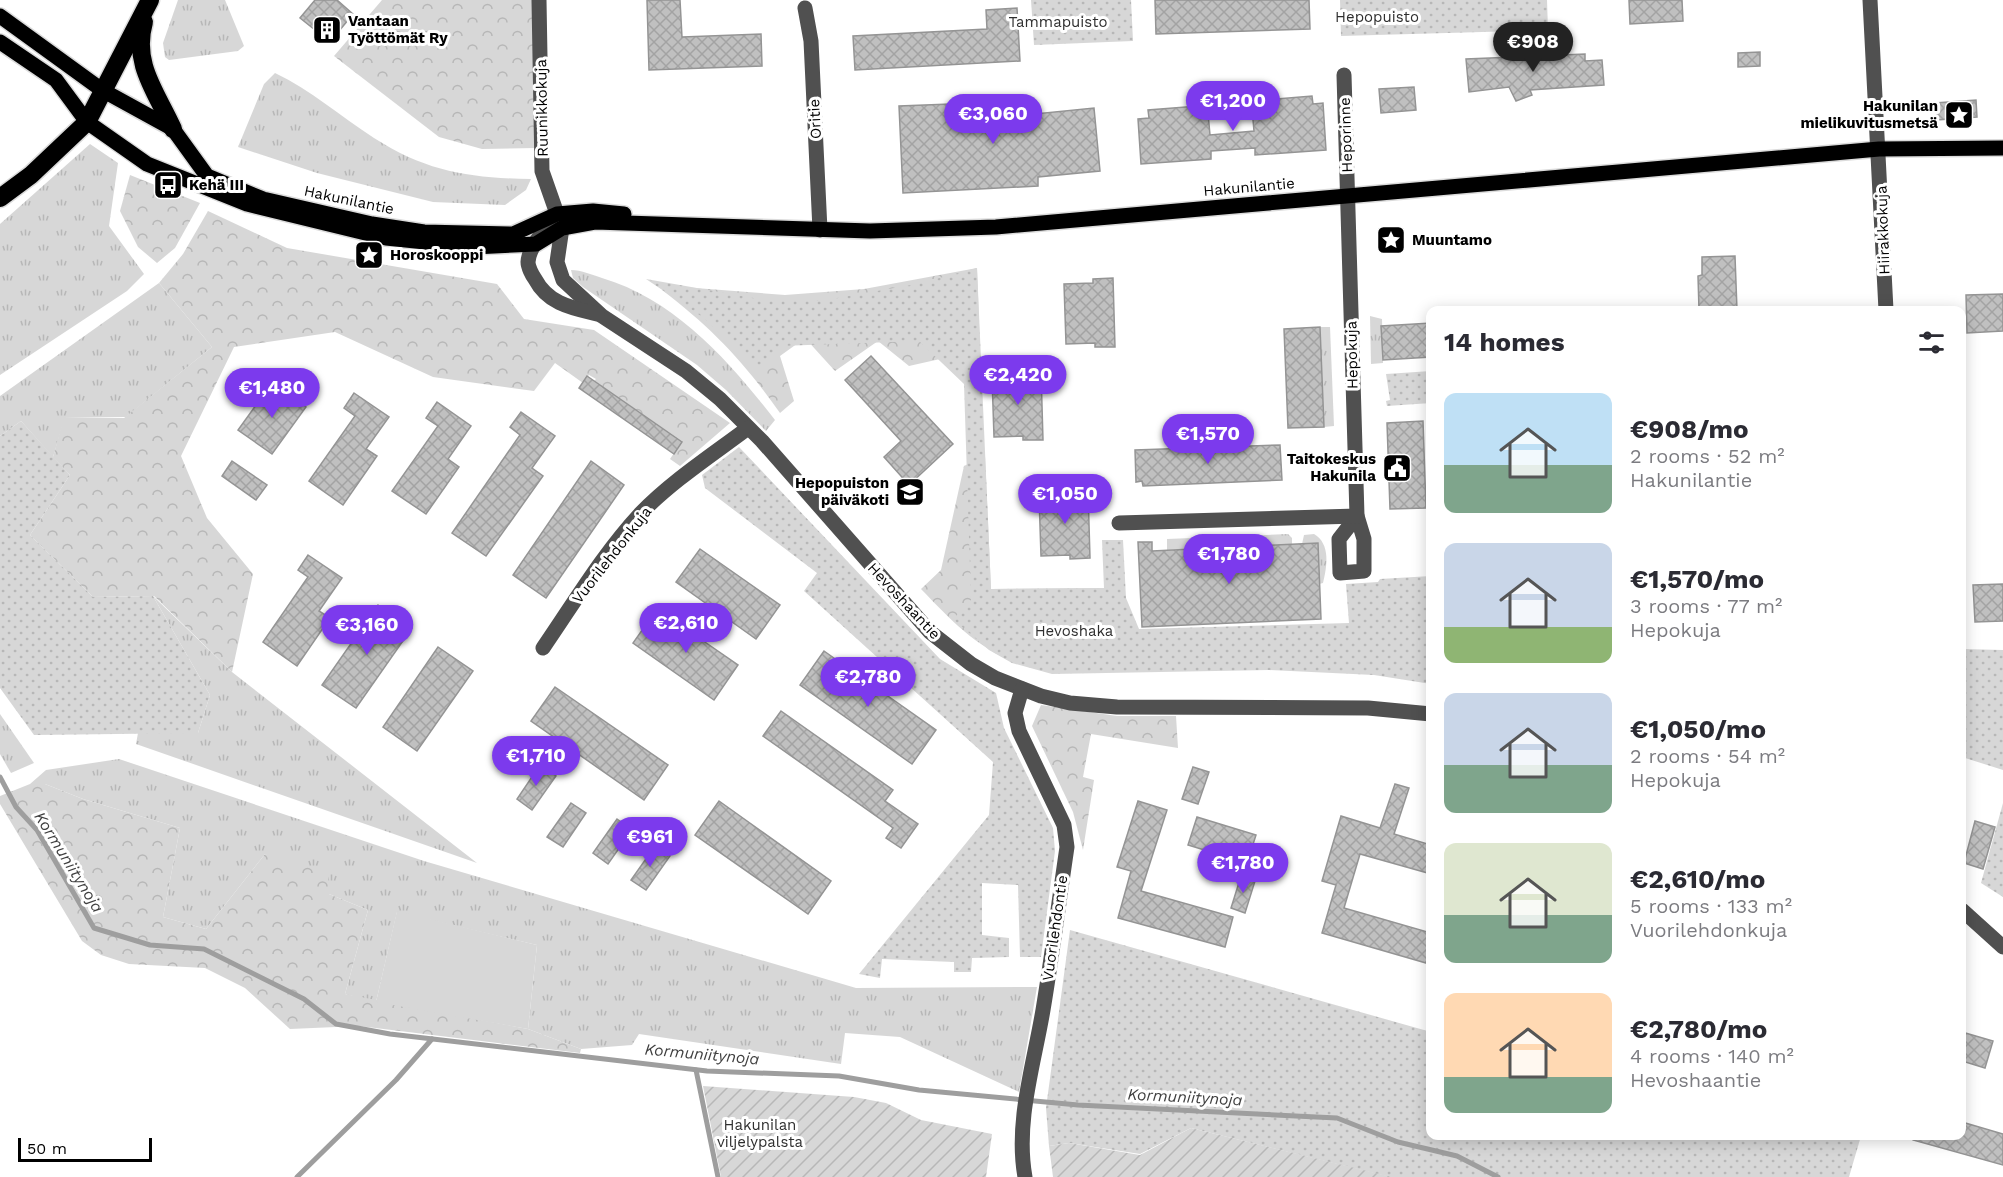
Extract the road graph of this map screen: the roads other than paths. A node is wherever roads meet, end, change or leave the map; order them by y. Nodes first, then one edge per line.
1 (150, 0) edge
2 (539, 0) edge
3 (1870, 0) edge
4 (805, 8) dead end
5 (0, 16) edge
6 (0, 42) edge
7 (1344, 75) dead end
8 (102, 90) junction
9 (87, 122) junction
10 (173, 129) junction
11 (2003, 140) edge
12 (1879, 145) junction
13 (2003, 147) edge
14 (1348, 195) junction
15 (0, 198) edge
16 (560, 221) junction
17 (820, 230) junction
18 (536, 244) junction
19 (1886, 306) edge
20 (602, 316) junction
21 (748, 428) junction
22 (1119, 523) dead end
23 (543, 648) dead end
24 (1022, 689) junction
25 (1426, 714) edge
26 (1966, 914) edge
27 (2003, 947) edge
28 (1025, 1177) edge

1 - 8 highway
1 - 10 highway
2 - 16 street, Ruunikkokuja
3 - 12 street, Hiirakkokuja
4 - 17 street, Oritie
5 - 8 main road, Hakunilantie
6 - 9 main road, Hakunilantie
7 - 14 street, Heporinne
8 - 9 highway
8 - 10 main road, Hakunilantie
9 - 15 highway
9 - 18 main road, Hakunilantie
10 - 16 main road, Hakunilantie
11 - 12 main road, Hakunilantie
12 - 13 main road, Hakunilantie
12 - 14 main road, Hakunilantie
12 - 19 street, Hiirakkokuja
14 - 17 main road, Hakunilantie
14 - 22 street, Hepokuja
16 - 17 main road, Hakunilantie
16 - 18 street, Hevoshaantie
16 - 20 street, Hevoshaantie
18 - 20 street, Hevoshaantie
20 - 21 street, Hevoshaantie
21 - 23 street, Vuorilehdonkuja
21 - 24 street, Hevoshaantie
24 - 25 street, Hevoshaantie
24 - 28 street, Vuorilehdontie
26 - 27 street

